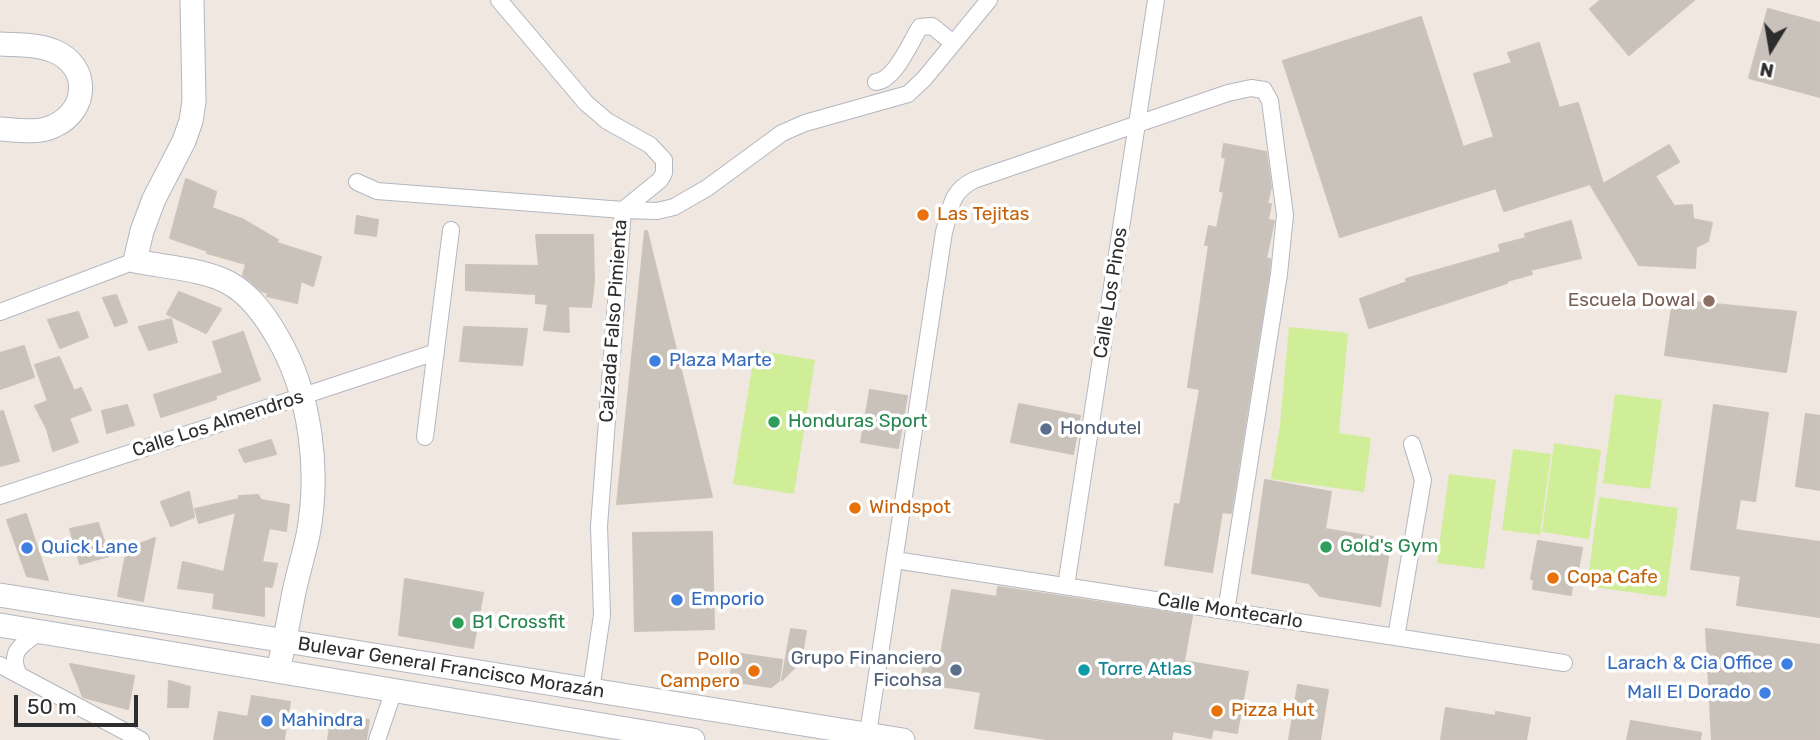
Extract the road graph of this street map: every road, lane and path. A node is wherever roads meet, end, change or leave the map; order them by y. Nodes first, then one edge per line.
1 (192, 0) edge
2 (499, 0) edge
3 (983, 0) edge
4 (989, 0) edge
5 (1156, 0) edge
6 (953, 43) junction
7 (0, 44) edge
8 (876, 82) dead end
9 (1136, 123) junction
10 (0, 129) edge
11 (358, 182) dead end
12 (623, 210) junction
13 (451, 230) dead end
14 (135, 261) junction
15 (0, 312) edge
16 (436, 352) junction
17 (302, 397) junction
18 (425, 436) dead end
19 (1412, 444) dead end
20 (0, 496) edge
21 (895, 560) junction
22 (1066, 586) junction
23 (0, 595) edge
24 (1226, 611) junction
25 (0, 625) edge
26 (41, 631) junction
27 (1396, 637) junction
28 (285, 641) junction
29 (1564, 663) dead end
30 (0, 664) edge
31 (278, 671) junction
32 (19, 675) junction
33 (394, 690) junction
34 (591, 690) junction
35 (867, 737) edge
36 (141, 740) edge
37 (377, 740) edge
38 (694, 740) edge
39 (903, 740) edge

1 - 14 main road
2 - 12 street, Calzada Falso Pimienta
3 - 4 street
4 - 6 street
5 - 9 street, Calle Los Pinos
6 - 8 street
6 - 12 street
7 - 10 main road
9 - 21 street
9 - 22 street, Calle Los Pinos
9 - 24 street
11 - 12 street
12 - 34 street, Calzada Falso Pimienta
13 - 16 street
14 - 15 street
14 - 17 main road
16 - 17 street, Calle Los Almendros
16 - 18 street
17 - 20 street, Calle Los Almendros
17 - 28 main road
19 - 27 street
21 - 22 street, Calle Montecarlo
21 - 35 street
22 - 24 street, Calle Montecarlo
23 - 28 main road, Bulevar General Francisco Morazán
24 - 27 street, Calle Montecarlo
25 - 26 main road, Bulevar General Francisco Morazán
26 - 31 main road, Bulevar General Francisco Morazán
26 - 32 street
27 - 29 street, Calle Montecarlo
28 - 31 main road
28 - 34 main road, Bulevar General Francisco Morazán
30 - 32 street
31 - 33 main road, Bulevar General Francisco Morazán
32 - 36 street
33 - 37 street
33 - 38 main road, Bulevar General Francisco Morazán
34 - 35 main road, Bulevar General Francisco Morazán
35 - 39 main road, Bulevar General Francisco Morazán

